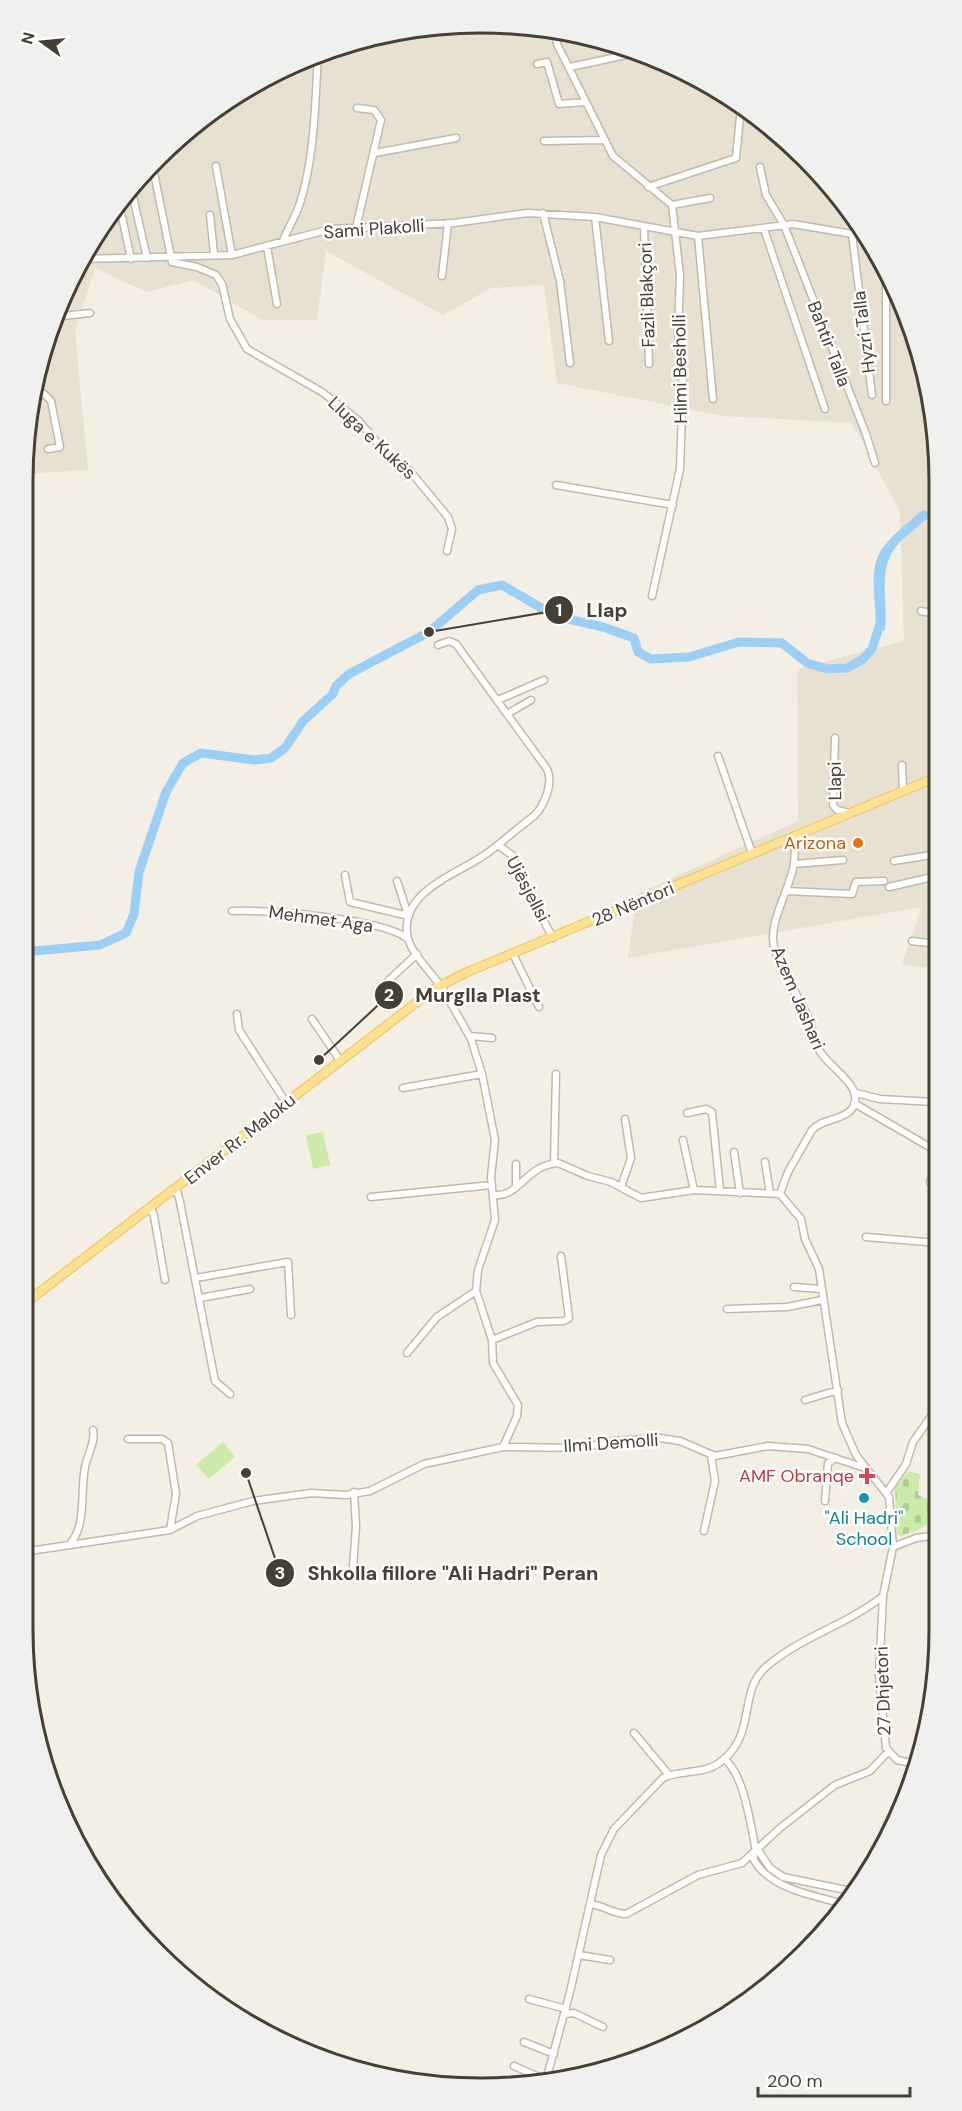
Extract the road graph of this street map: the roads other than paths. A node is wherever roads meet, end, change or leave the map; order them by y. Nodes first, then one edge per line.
1 (556, 40) edge
2 (622, 56) edge
3 (317, 64) edge
4 (537, 64) dead end
5 (570, 67) junction
6 (585, 102) junction
7 (357, 108) dead end
8 (740, 116) edge
9 (456, 138) dead end
10 (604, 140) junction
11 (544, 141) dead end
12 (375, 153) junction
13 (216, 166) dead end
14 (760, 167) dead end
15 (154, 175) edge
16 (648, 187) junction
17 (710, 198) dead end
18 (133, 199) edge
19 (672, 205) junction
20 (543, 213) junction
21 (121, 214) edge
22 (210, 215) dead end
23 (595, 217) junction
24 (448, 223) junction
25 (784, 225) junction
26 (644, 226) junction
27 (356, 228) junction
28 (764, 229) junction
29 (675, 233) junction
30 (852, 234) joint
31 (698, 236) junction
32 (283, 241) junction
33 (267, 247) junction
34 (214, 254) junction
35 (232, 255) junction
36 (171, 256) junction
37 (131, 258) junction
38 (147, 258) junction
39 (92, 259) edge
40 (442, 276) dead end
41 (886, 290) edge
42 (277, 304) dead end
43 (90, 312) dead end
44 (65, 315) edge
45 (609, 341) dead end
46 (570, 363) dead end
47 (649, 364) dead end
48 (42, 394) edge
49 (872, 394) dead end
50 (713, 399) dead end
51 (886, 401) dead end
52 (825, 409) dead end
53 (48, 449) dead end
54 (875, 463) dead end
55 (556, 485) dead end
56 (673, 505) junction
57 (447, 551) dead end
58 (652, 596) dead end
59 (921, 611) dead end
60 (929, 613) edge
61 (438, 645) dead end
62 (544, 680) dead end
63 (498, 700) junction
64 (531, 700) dead end
65 (507, 714) junction
66 (835, 738) dead end
67 (718, 756) dead end
68 (902, 765) dead end
69 (929, 780) edge
70 (903, 791) junction
71 (849, 813) junction
72 (796, 836) junction
73 (498, 845) junction
74 (752, 853) junction
75 (929, 855) edge
76 (843, 860) dead end
77 (894, 861) dead end
78 (794, 864) junction
79 (345, 875) dead end
80 (929, 878) edge
81 (397, 881) dead end
82 (884, 881) dead end
83 (889, 887) dead end
84 (786, 891) junction
85 (232, 911) dead end
86 (409, 916) junction
87 (408, 938) junction
88 (553, 938) junction
89 (912, 941) dead end
90 (929, 943) edge
91 (417, 954) junction
92 (513, 954) junction
93 (389, 980) dead end
94 (434, 989) junction
95 (539, 1007) dead end
96 (237, 1014) dead end
97 (312, 1018) dead end
98 (470, 1036) junction
99 (492, 1038) dead end
100 (335, 1067) junction
101 (482, 1074) junction
102 (556, 1074) dead end
103 (403, 1088) dead end
104 (856, 1093) junction
105 (929, 1102) edge
106 (854, 1103) junction
107 (280, 1107) junction
108 (687, 1113) dead end
109 (625, 1119) dead end
110 (683, 1140) dead end
111 (929, 1147) edge
112 (734, 1152) dead end
113 (765, 1162) dead end
114 (554, 1163) junction
115 (516, 1164) dead end
116 (492, 1185) junction
117 (621, 1187) junction
118 (516, 1188) junction
119 (697, 1190) junction
120 (720, 1191) junction
121 (170, 1193) junction
122 (740, 1193) junction
123 (770, 1193) junction
124 (780, 1194) junction
125 (494, 1195) junction
126 (371, 1197) dead end
127 (144, 1211) junction
128 (866, 1237) dead end
129 (929, 1242) edge
130 (561, 1256) dead end
131 (196, 1278) junction
132 (165, 1280) dead end
133 (794, 1287) dead end
134 (250, 1289) dead end
135 (821, 1289) junction
136 (476, 1291) junction
137 (33, 1297) edge
138 (200, 1298) junction
139 (822, 1300) junction
140 (728, 1309) dead end
141 (291, 1315) dead end
142 (492, 1340) junction
143 (407, 1353) dead end
144 (838, 1390) junction
145 (230, 1394) dead end
146 (805, 1400) dead end
147 (929, 1419) edge
148 (93, 1430) dead end
149 (129, 1439) dead end
150 (503, 1447) junction
151 (711, 1455) junction
152 (836, 1458) junction
153 (868, 1469) junction
154 (354, 1492) junction
155 (887, 1492) junction
156 (825, 1501) dead end
157 (170, 1530) junction
158 (704, 1531) dead end
159 (929, 1536) edge
160 (70, 1545) junction
161 (893, 1547) junction
162 (33, 1550) edge
163 (352, 1567) dead end
164 (883, 1596) junction
165 (634, 1733) dead end
166 (888, 1752) junction
167 (724, 1759) junction
168 (909, 1762) edge
169 (669, 1775) junction
170 (757, 1851) junction
171 (824, 1886) junction
172 (845, 1891) edge
173 (830, 1900) junction
174 (837, 1902) edge
175 (590, 1904) junction
176 (579, 1955) junction
177 (610, 1960) dead end
178 (529, 1999) dead end
179 (565, 2011) junction
180 (603, 2027) dead end
181 (524, 2042) dead end
182 (554, 2054) junction
183 (514, 2066) dead end
184 (549, 2072) edge
185 (532, 2075) edge

1 - 5 street
2 - 5 street
3 - 32 street
4 - 6 street
5 - 6 street
6 - 10 street
7 - 12 street
8 - 16 street
9 - 12 street
10 - 11 street
10 - 16 street
12 - 27 street
13 - 35 street
14 - 25 street
15 - 36 street
16 - 19 street
17 - 19 street
18 - 38 street
19 - 29 street, Hilmi Besholli
20 - 23 street, Sami Plakolli
20 - 24 street, Sami Plakolli
20 - 46 street
21 - 37 street
22 - 34 street
23 - 26 street, Sami Plakolli
23 - 45 street
24 - 27 street, Sami Plakolli
24 - 40 street, Sami Plakolli
25 - 28 street
25 - 30 street
25 - 54 street, Bahtir Talla
26 - 29 street, Sami Plakolli
26 - 47 street, Fazli Blakçori
27 - 32 street, Sami Plakolli
28 - 31 street
28 - 52 street
29 - 31 street
29 - 56 street, Hilmi Besholli
30 - 49 street, Hyzri Talla
31 - 50 street
32 - 33 street, Sami Plakolli
33 - 35 street, Sami Plakolli
33 - 42 street
34 - 35 street, Sami Plakolli
34 - 36 street, Sami Plakolli
36 - 38 street, Sami Plakolli
36 - 57 street, Lluga e Kukës
37 - 38 street, Sami Plakolli
37 - 39 street, Sami Plakolli
41 - 51 street
43 - 44 street
48 - 53 street
55 - 56 street
56 - 58 street, Hilmi Besholli
59 - 60 street
61 - 63 street
62 - 63 street
63 - 65 street
64 - 65 street
65 - 73 street
66 - 71 street, Llapi
67 - 74 street
68 - 70 street
69 - 70 main road, 28 Nëntori
70 - 71 main road, 28 Nëntori
71 - 72 main road, 28 Nëntori
72 - 74 main road, 28 Nëntori
72 - 78 street, Azem Jashari
73 - 86 street
73 - 88 street, Ujësjellsi
74 - 88 main road, 28 Nëntori
75 - 77 street
76 - 78 street
78 - 84 street, Azem Jashari
79 - 86 street
80 - 83 street
81 - 86 street
82 - 84 street
84 - 104 street, Azem Jashari
85 - 87 street, Mehmet Aga
86 - 87 street
87 - 91 street
88 - 92 main road, 28 Nëntori
89 - 90 street
91 - 93 street
91 - 94 street
92 - 94 main road, 28 Nëntori
92 - 95 street
94 - 98 street
94 - 100 main road, Enver Rr. Maloku
96 - 107 street
97 - 100 street
98 - 99 street
98 - 101 street
100 - 107 main road, Enver Rr. Maloku
101 - 103 street
101 - 116 street
102 - 114 street
104 - 105 street
104 - 106 street
106 - 111 street
106 - 124 street
107 - 121 main road, Enver Rr. Maloku
108 - 120 street
109 - 117 street
110 - 119 street
112 - 122 street
113 - 123 street
114 - 117 street
114 - 118 street
115 - 118 street
116 - 125 street
116 - 126 street
117 - 119 street
118 - 125 street
119 - 120 street
120 - 122 street
121 - 127 main road, Enver Rr. Maloku
121 - 131 street
122 - 123 street
123 - 124 street
124 - 135 street
125 - 136 street
127 - 132 street
127 - 137 main road, Enver Rr. Maloku
128 - 129 street
130 - 142 street
131 - 138 street
131 - 141 street
133 - 135 street
134 - 138 street
135 - 139 street
136 - 142 street
136 - 143 street
138 - 145 street
139 - 140 street
139 - 144 street
142 - 150 street
144 - 146 street
144 - 153 street
147 - 155 street
148 - 160 street
149 - 157 street
150 - 151 street, Ilmi Demolli
150 - 154 street, Ilmi Demolli
151 - 152 street, Ilmi Demolli
151 - 158 street
152 - 153 street, Ilmi Demolli
152 - 156 street
153 - 155 street
154 - 157 street, Ilmi Demolli
154 - 163 street
155 - 161 street, 27 Dhjetori
157 - 160 street
159 - 161 street
160 - 162 street
161 - 164 street, 27 Dhjetori
164 - 166 street, 27 Dhjetori
164 - 167 street
165 - 169 street
166 - 168 street, 27 Dhjetori
166 - 170 street
167 - 169 street
167 - 170 street
169 - 175 street
170 - 171 street
170 - 173 street
170 - 175 street
171 - 172 street
171 - 173 street
173 - 174 street
175 - 176 street
176 - 177 street
176 - 179 street
178 - 179 street
179 - 180 street
179 - 182 street
181 - 182 street
182 - 184 street
183 - 185 street

